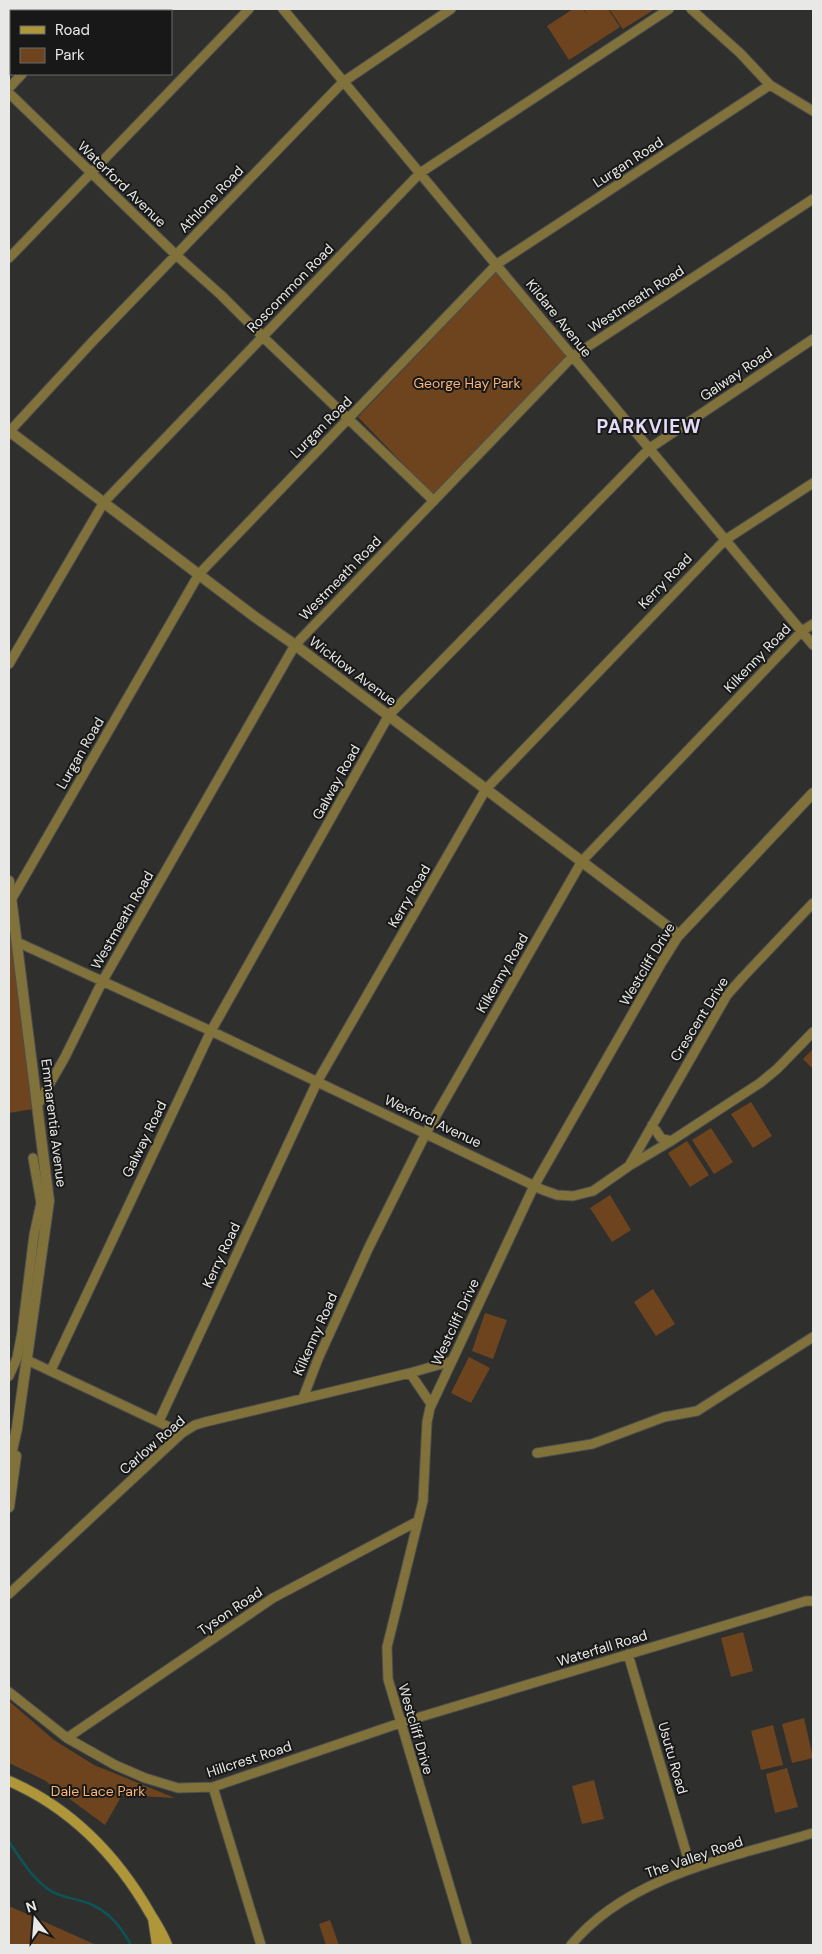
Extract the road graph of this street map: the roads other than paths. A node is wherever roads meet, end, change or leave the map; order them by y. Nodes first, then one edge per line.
1 (249, 9) edge
2 (283, 9) edge
3 (451, 9) edge
4 (670, 9) edge
5 (691, 9) edge
6 (21, 75) edge
7 (343, 82) junction
8 (770, 85) junction
9 (9, 88) edge
10 (9, 92) edge
11 (813, 111) edge
12 (91, 172) junction
13 (420, 173) junction
14 (813, 199) edge
15 (176, 255) junction
16 (9, 258) edge
17 (497, 264) junction
18 (263, 337) junction
19 (813, 339) edge
20 (572, 357) junction
21 (349, 420) junction
22 (9, 432) edge
23 (650, 448) junction
24 (813, 483) edge
25 (434, 501) junction
26 (104, 502) junction
27 (725, 540) junction
28 (199, 574) junction
29 (813, 624) edge
30 (802, 631) junction
31 (295, 645) junction
32 (813, 645) edge
33 (9, 664) edge
34 (389, 715) junction
35 (486, 789) junction
36 (813, 793) edge
37 (582, 861) junction
38 (9, 881) edge
39 (11, 900) junction
40 (813, 903) edge
41 (679, 935) junction
42 (16, 942) junction
43 (102, 982) junction
44 (211, 1031) junction
45 (813, 1032) edge
46 (317, 1082) junction
47 (38, 1106) junction
48 (652, 1125) junction
49 (426, 1133) junction
50 (672, 1141) junction
51 (34, 1158) dead end
52 (629, 1166) junction
53 (534, 1186) junction
54 (811, 1343) edge
55 (27, 1360) junction
56 (452, 1361) junction
57 (50, 1370) junction
58 (410, 1373) junction
59 (9, 1376) edge
60 (303, 1398) junction
61 (432, 1404) junction
62 (159, 1421) junction
63 (17, 1428) junction
64 (182, 1433) junction
65 (537, 1453) dead end
66 (9, 1464) edge
67 (9, 1507) edge
68 (418, 1521) junction
69 (9, 1594) edge
70 (813, 1601) edge
71 (628, 1654) junction
72 (9, 1692) edge
73 (400, 1723) junction
74 (67, 1738) junction
75 (9, 1782) edge
76 (214, 1787) junction
77 (813, 1833) edge
78 (691, 1869) junction
79 (153, 1918) junction
80 (157, 1945) edge
81 (167, 1945) edge
82 (262, 1945) edge
83 (467, 1945) edge
84 (570, 1945) edge

1 - 12 street
2 - 7 street, Kildare Avenue
3 - 7 street, Athlone Road
4 - 13 street, Roscommon Road
5 - 8 street
6 - 9 street
7 - 13 street, Kildare Avenue
7 - 15 street, Athlone Road
8 - 11 street
8 - 17 street, Lurgan Road
10 - 12 street, Waterford Avenue
12 - 15 street, Waterford Avenue
12 - 16 street
13 - 17 street, Kildare Avenue
13 - 18 street, Roscommon Road
14 - 20 street, Westmeath Road
15 - 18 street, Waterford Avenue
15 - 22 street, Athlone Road
17 - 20 street, Kildare Avenue
17 - 21 street, Lurgan Road
18 - 21 street, Waterford Avenue
18 - 26 street, Roscommon Road
19 - 23 street, Galway Road
20 - 23 street, Kildare Avenue
20 - 25 street, Westmeath Road
21 - 25 street, Waterford Avenue
21 - 28 street, Lurgan Road
22 - 26 street, Wicklow Avenue
23 - 27 street, Kildare Avenue
23 - 34 street, Galway Road
24 - 27 street, Kerry Road
25 - 31 street, Westmeath Road
26 - 28 street, Wicklow Avenue
26 - 33 street, Roscommon Road
27 - 30 street, Kildare Avenue
27 - 35 street, Kerry Road
28 - 31 street, Wicklow Avenue
28 - 39 street, Lurgan Road
29 - 30 street, Kilkenny Road
30 - 32 street, Kildare Avenue
30 - 37 street, Kilkenny Road
31 - 34 street, Wicklow Avenue
31 - 43 street, Westmeath Road
34 - 35 street, Wicklow Avenue
34 - 44 street, Galway Road
35 - 37 street, Wicklow Avenue
35 - 46 street, Kerry Road
36 - 41 street, Westcliff Drive
37 - 41 street, Wicklow Avenue
37 - 49 street, Kilkenny Road
38 - 39 street, Emmarentia Avenue
39 - 42 street, Emmarentia Avenue
40 - 48 street, Crescent Drive
41 - 53 street, Westcliff Drive
42 - 43 street, Wexford Avenue
42 - 47 street, Emmarentia Avenue
43 - 44 street, Wexford Avenue
43 - 47 street, Westmeath Road
44 - 46 street, Wexford Avenue
44 - 57 street, Galway Road
45 - 50 street, Wexford Avenue
46 - 49 street, Wexford Avenue
46 - 62 street, Kerry Road
47 - 55 street, Emmarentia Avenue
48 - 50 street
48 - 52 street, Crescent Drive
49 - 53 street, Wexford Avenue
49 - 60 street, Kilkenny Road
50 - 52 street, Wexford Avenue
51 - 59 street
52 - 53 street, Wexford Avenue
53 - 56 street, Westcliff Drive
54 - 65 street
55 - 57 street
55 - 63 street, Emmarentia Avenue
56 - 58 street, Carlow Road
56 - 61 street, Westcliff Drive
57 - 62 street
58 - 60 street, Carlow Road
58 - 61 street
60 - 64 street, Carlow Road
61 - 68 street, Westcliff Drive
62 - 64 street
63 - 66 street, Emmarentia Avenue
63 - 67 street, Emmarentia Avenue
64 - 69 street, Carlow Road
68 - 73 street, Westcliff Drive
68 - 74 street, Tyson Road
70 - 71 street, Waterfall Road
71 - 73 street, Waterfall Road
71 - 78 street, Usutu Road
72 - 74 street, Hillcrest Road
73 - 76 street, Hillcrest Road
73 - 83 street, Westcliff Drive
74 - 76 street, Hillcrest Road
75 - 79 main road
76 - 82 street
77 - 78 street, The Valley Road
78 - 84 street, The Valley Road
79 - 80 main road
79 - 81 main road

